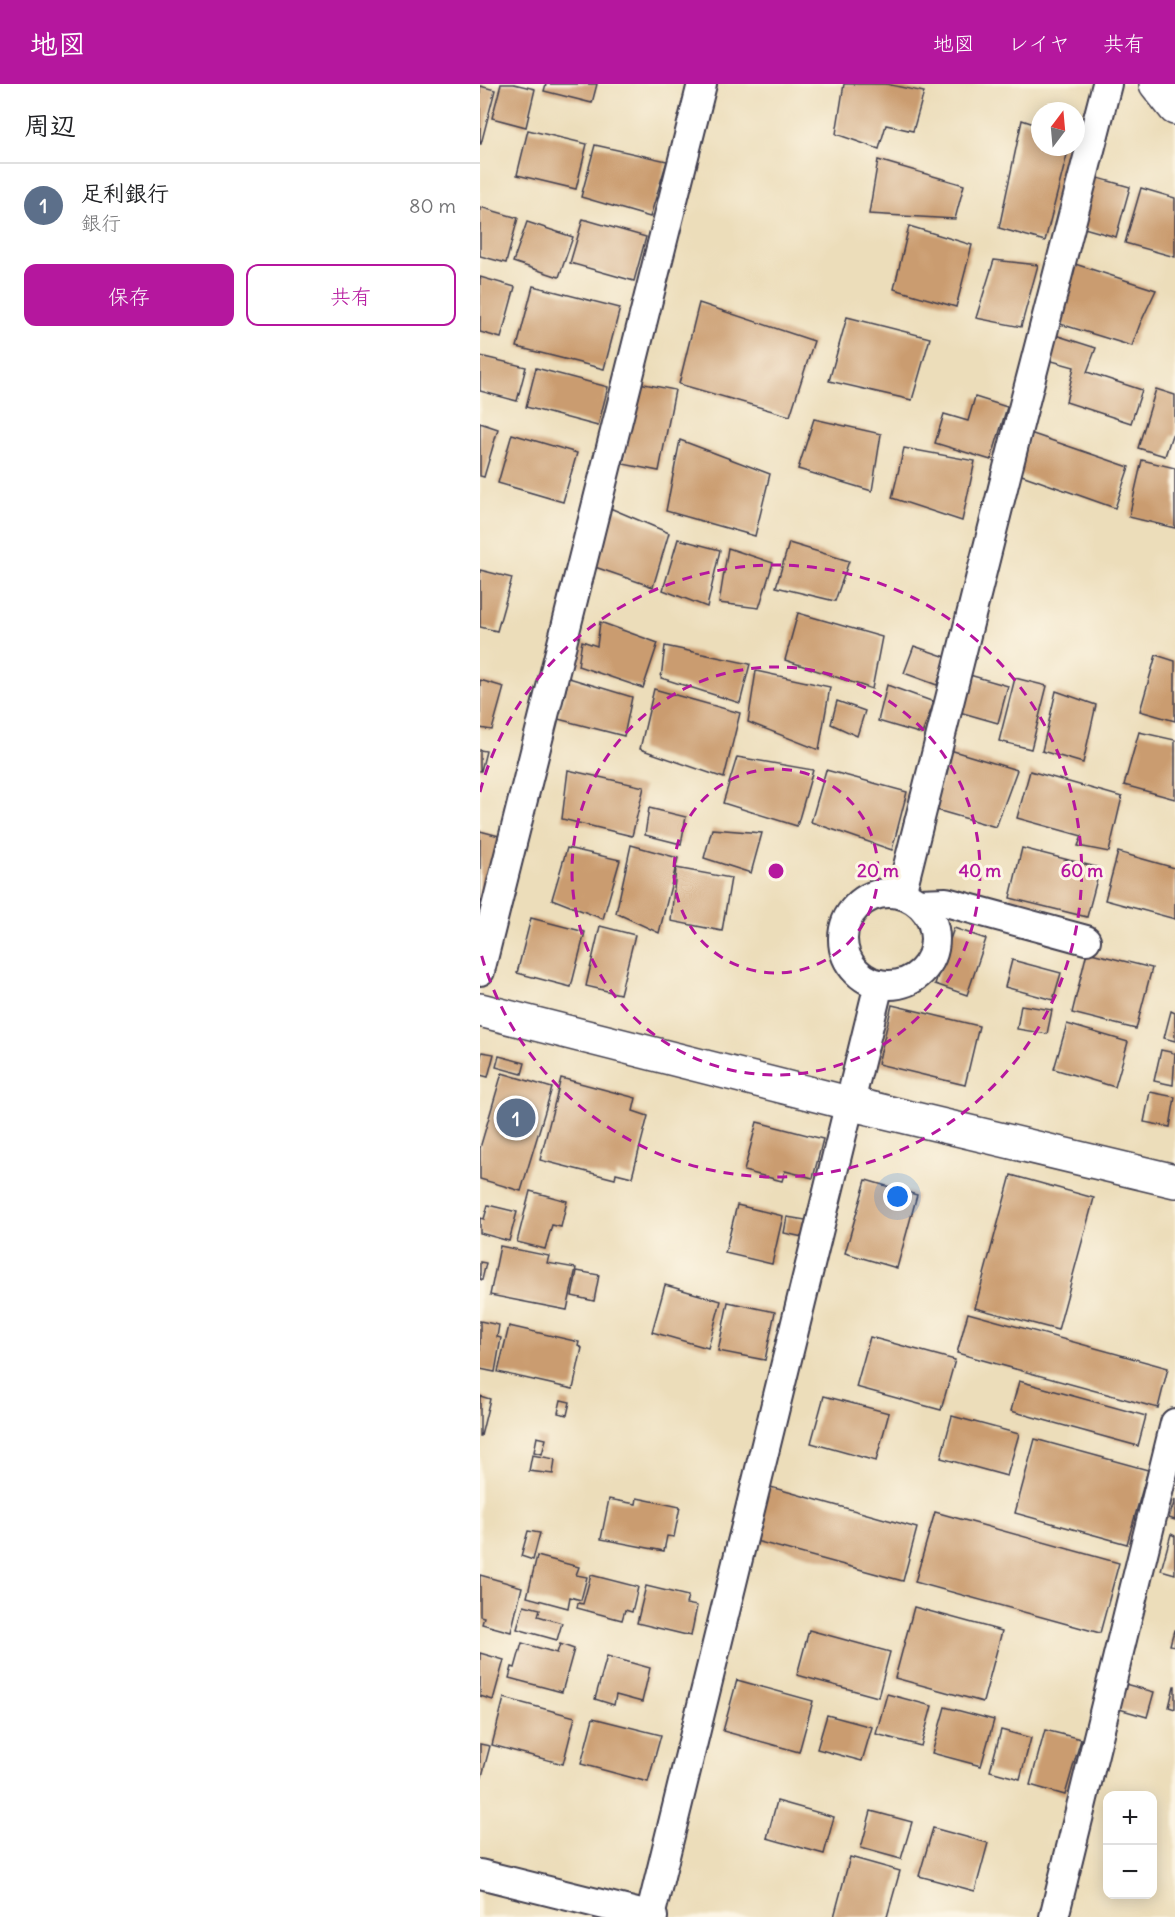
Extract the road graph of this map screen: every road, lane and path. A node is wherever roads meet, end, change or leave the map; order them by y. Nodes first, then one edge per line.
1 (702, 84) edge
2 (1107, 84) edge
3 (1156, 84) edge
4 (1175, 108) edge
5 (910, 898) junction
6 (1086, 940) dead end
7 (480, 971) edge
8 (879, 984) junction
9 (480, 1010) edge
10 (848, 1103) junction
11 (1175, 1181) edge
12 (1175, 1423) edge
13 (480, 1874) edge
14 (651, 1917) edge
15 (1054, 1917) edge

1 - 7 street
2 - 5 street
3 - 4 street
5 - 6 street
5 - 8 street
5 - 8 street
8 - 10 street
9 - 10 street
10 - 11 street
10 - 14 street
12 - 15 street
13 - 14 street

